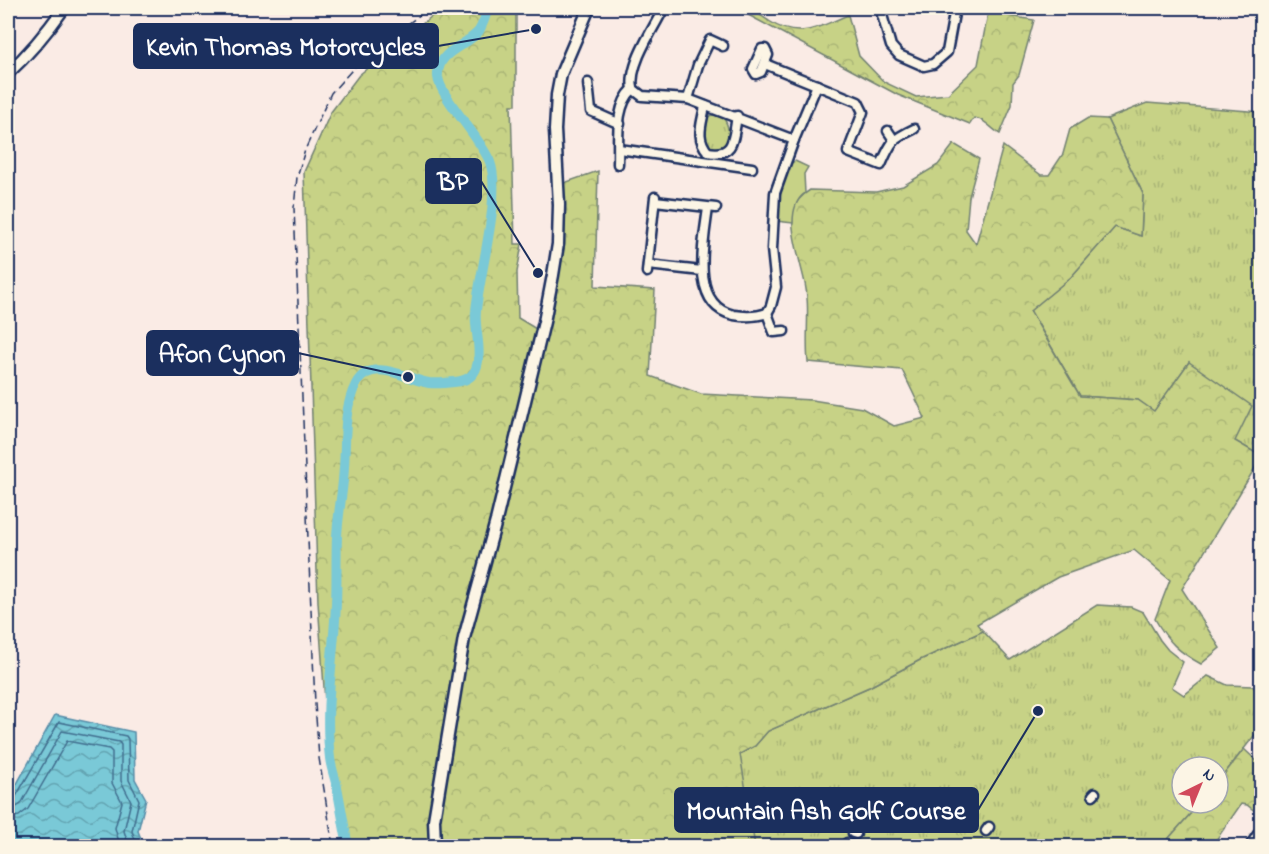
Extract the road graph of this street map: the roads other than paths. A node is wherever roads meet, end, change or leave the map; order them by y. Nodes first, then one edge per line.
1 (64, 8) edge
2 (589, 8) edge
3 (664, 8) edge
4 (880, 8) edge
5 (955, 8) edge
6 (723, 46) dead end
7 (765, 64) dead end
8 (8, 73) edge
9 (588, 83) dead end
10 (817, 85) junction
11 (633, 89) junction
12 (688, 99) junction
13 (705, 106) junction
14 (737, 116) junction
15 (620, 124) junction
16 (914, 129) dead end
17 (888, 131) dead end
18 (794, 140) junction
19 (894, 140) junction
20 (619, 149) junction
21 (618, 164) dead end
22 (752, 168) dead end
23 (702, 271) junction
24 (767, 313) junction
25 (784, 331) dead end
26 (1262, 828) edge
27 (435, 846) edge
28 (1250, 846) edge

1 - 8 main road
2 - 27 main road
3 - 11 street
4 - 5 street
6 - 12 street
7 - 10 street
9 - 15 street
10 - 18 street
10 - 19 street
11 - 12 street
11 - 15 street
12 - 13 street
13 - 14 street
13 - 14 street
14 - 18 street
15 - 20 street
16 - 19 street
17 - 19 street
18 - 24 street
20 - 21 street
20 - 22 street
23 - 23 street
23 - 24 street
24 - 25 street
26 - 28 street

